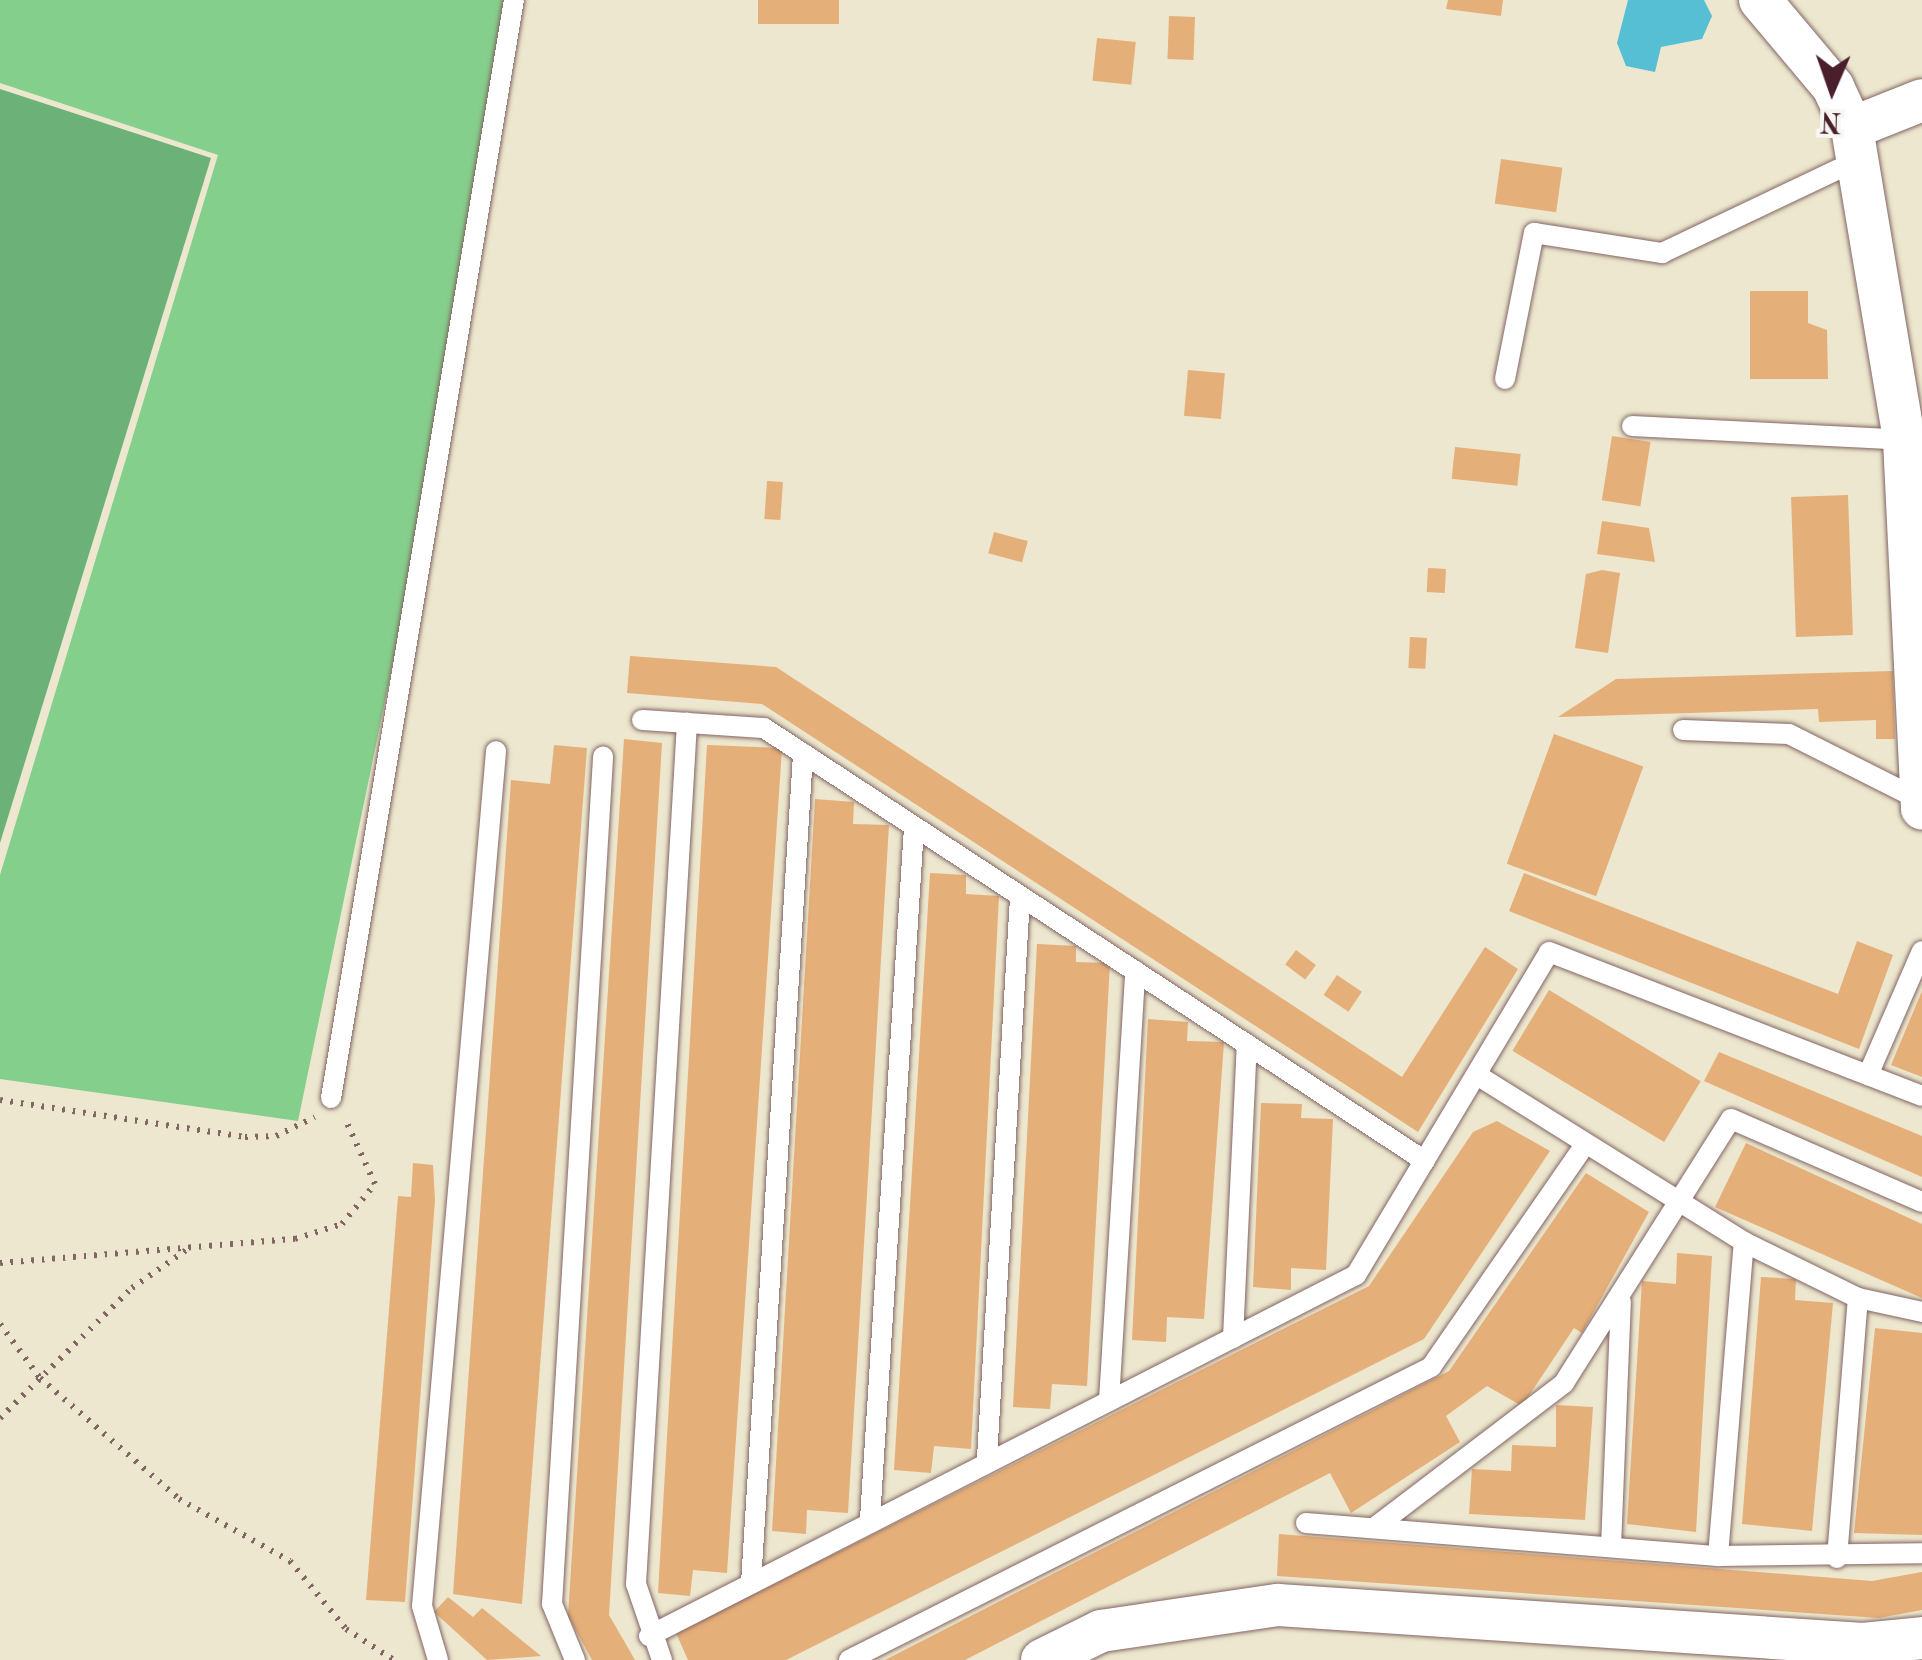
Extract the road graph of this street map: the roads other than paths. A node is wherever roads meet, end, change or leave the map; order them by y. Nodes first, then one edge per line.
1 (514, 0) edge
2 (1760, 0) edge
3 (1922, 100) edge
4 (1853, 145) junction
5 (1505, 379) dead end
6 (1632, 426) dead end
7 (1904, 440) junction
8 (642, 720) dead end
9 (687, 723) junction
10 (1683, 730) dead end
11 (496, 752) dead end
12 (803, 754) junction
13 (603, 757) dead end
14 (1920, 804) edge
15 (914, 828) junction
16 (1020, 898) junction
17 (1922, 951) edge
18 (1135, 971) junction
19 (1247, 1044) junction
20 (1477, 1075) junction
21 (1868, 1075) junction
22 (1922, 1096) edge
23 (332, 1098) road end
24 (1586, 1144) junction
25 (1425, 1161) junction
26 (1922, 1202) edge
27 (1684, 1205) junction
28 (1744, 1242) junction
29 (1858, 1298) junction
30 (1621, 1299) junction
31 (1922, 1312) edge
32 (1233, 1338) junction
33 (1110, 1401) junction
34 (987, 1458) junction
35 (870, 1520) junction
36 (1306, 1522) dead end
37 (1374, 1528) junction
38 (1611, 1547) junction
39 (1922, 1553) edge
40 (1718, 1556) junction
41 (1837, 1558) junction
42 (751, 1582) junction
43 (649, 1636) junction
44 (1922, 1638) edge
45 (438, 1660) edge
46 (575, 1660) edge
47 (662, 1660) edge
48 (848, 1660) edge
49 (1042, 1660) edge

1 - 23 lane
2 - 4 street
3 - 4 street
4 - 5 lane
4 - 7 street
6 - 7 lane
7 - 14 street
8 - 9 lane
9 - 12 lane
9 - 43 lane
10 - 14 lane
11 - 45 lane
12 - 15 lane
12 - 42 lane
13 - 46 lane
15 - 16 lane
15 - 35 lane
16 - 18 lane
16 - 34 lane
17 - 21 lane
18 - 19 lane
18 - 33 lane
19 - 25 lane
19 - 32 lane
20 - 21 lane
20 - 24 lane
20 - 25 lane
21 - 22 lane
24 - 27 lane
24 - 48 lane
25 - 32 lane
26 - 27 lane
27 - 28 lane
27 - 30 lane
28 - 29 lane
28 - 40 lane
29 - 31 lane
29 - 41 lane
30 - 37 lane
30 - 38 lane
32 - 33 lane
33 - 34 lane
34 - 35 lane
35 - 42 lane
36 - 37 lane
37 - 38 lane
38 - 40 lane
39 - 41 lane
40 - 41 lane
42 - 43 lane
43 - 47 lane
44 - 49 street

